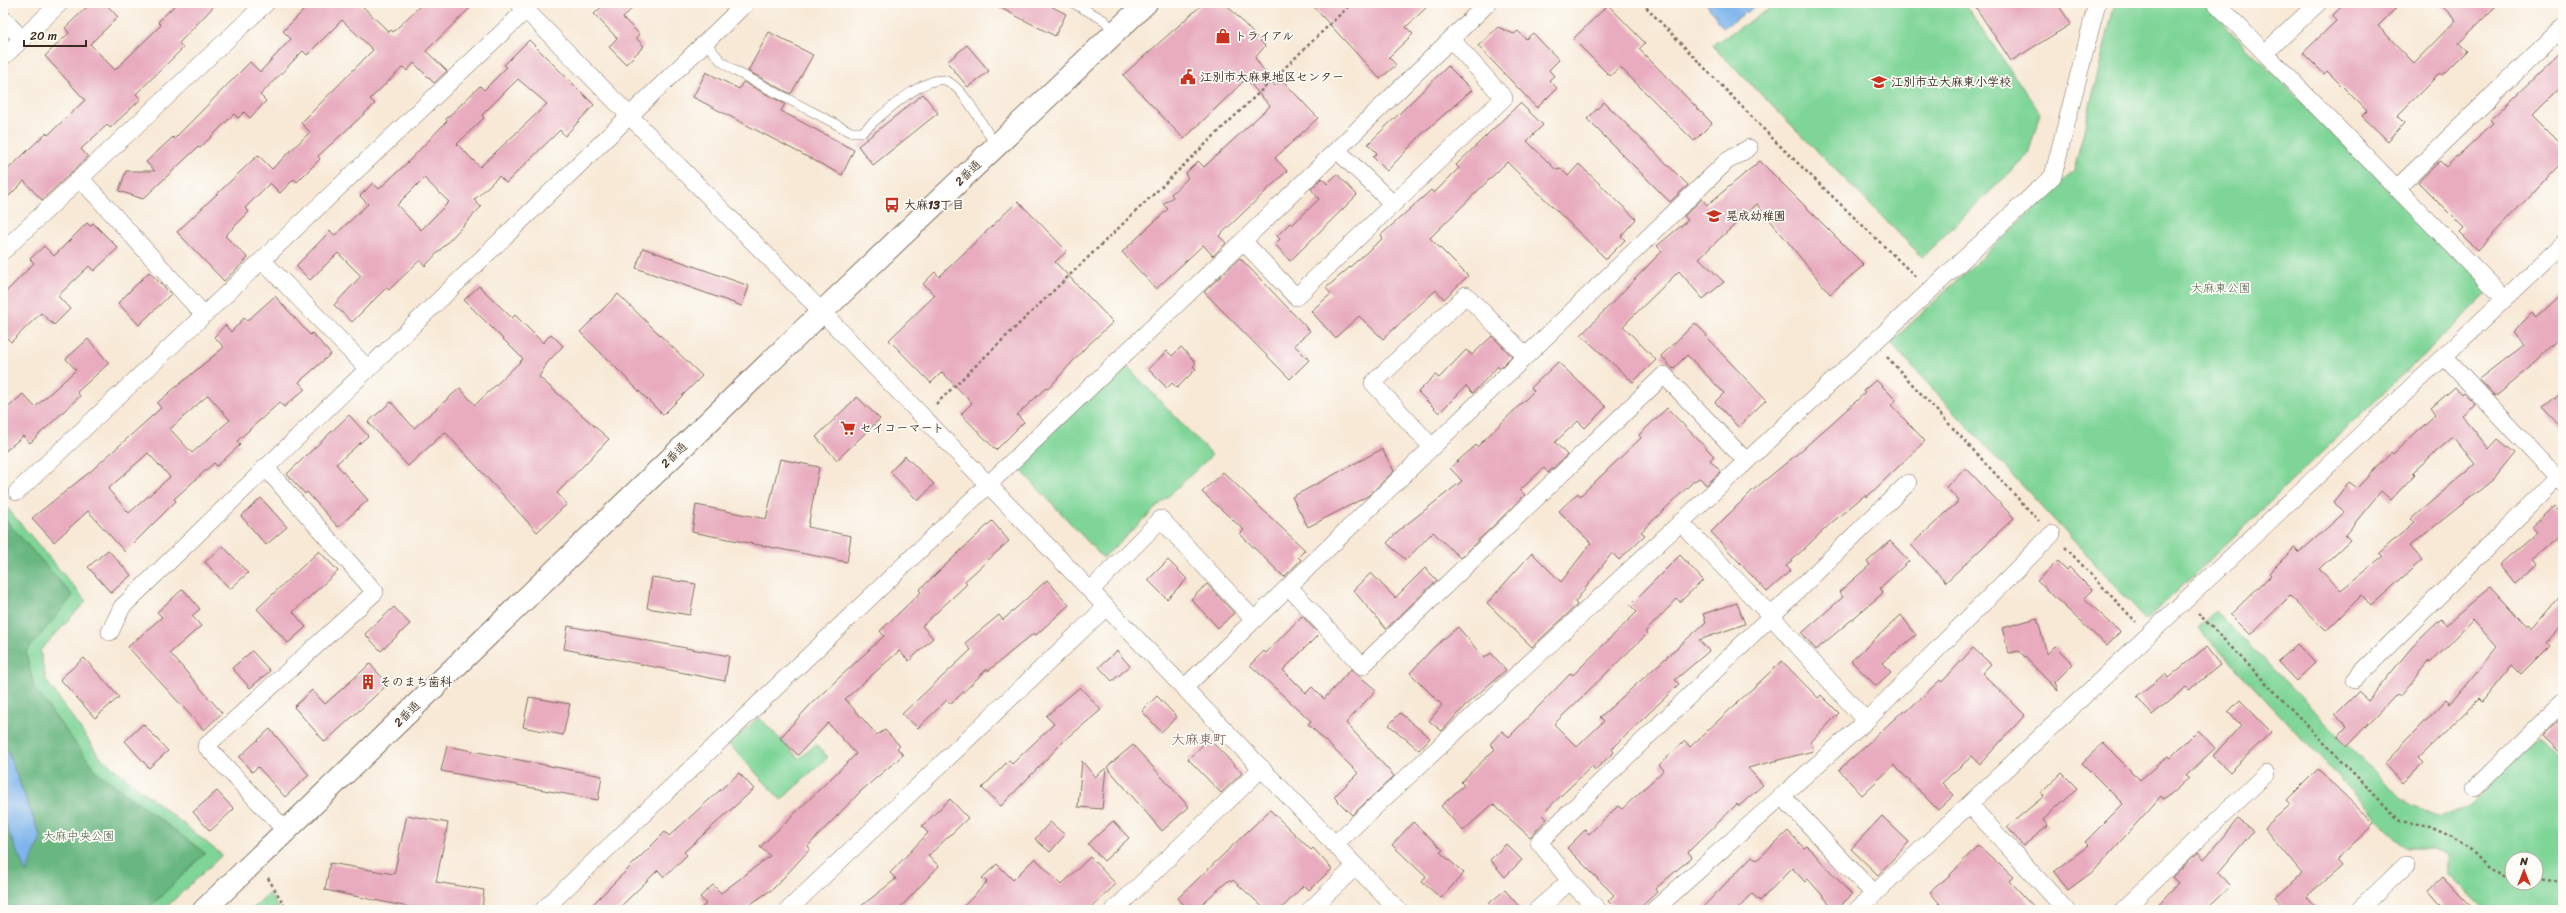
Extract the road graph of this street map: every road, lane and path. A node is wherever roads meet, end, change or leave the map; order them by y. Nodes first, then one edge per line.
1 (60, 3) edge
2 (266, 3) edge
3 (746, 3) edge
4 (1073, 3) edge
5 (1146, 3) edge
6 (1352, 3) edge
7 (1488, 3) edge
8 (1642, 3) edge
9 (2097, 3) edge
10 (2216, 3) edge
11 (2318, 3) edge
12 (523, 6) edge
13 (3, 19) edge
14 (2563, 27) edge
15 (1115, 33) junction
16 (22, 39) junction
17 (1451, 39) junction
18 (705, 42) junction
19 (2265, 53) junction
20 (3, 57) edge
21 (630, 113) junction
22 (996, 146) junction
23 (1749, 148) dead end
24 (1337, 150) junction
25 (80, 178) junction
26 (2397, 188) junction
27 (1393, 204) junction
28 (1243, 242) junction
29 (2563, 244) edge
30 (3, 251) edge
31 (262, 260) junction
32 (1919, 279) dead end
33 (2505, 299) junction
34 (822, 312) junction
35 (204, 315) junction
36 (1526, 356) junction
37 (2444, 356) junction
38 (1887, 357) dead end
39 (367, 368) junction
40 (923, 416) junction
41 (1432, 447) junction
42 (1746, 461) junction
43 (265, 467) junction
44 (2561, 478) edge
45 (987, 483) junction
46 (1908, 483) dead end
47 (17, 492) dead end
48 (1680, 522) junction
49 (2052, 534) junction
50 (1289, 587) junction
51 (1091, 590) junction
52 (2184, 601) junction
53 (1106, 607) junction
54 (1771, 616) junction
55 (1254, 620) junction
56 (110, 632) dead end
57 (2148, 635) junction
58 (2354, 680) dead end
59 (1184, 688) junction
60 (2563, 702) edge
61 (1866, 721) junction
62 (1262, 768) junction
63 (2266, 774) dead end
64 (2475, 788) dead end
65 (1782, 796) junction
66 (1969, 804) junction
67 (286, 831) junction
68 (1335, 844) junction
69 (257, 859) junction
70 (2406, 865) dead end
71 (1356, 866) junction
72 (2504, 876) edge
73 (1570, 881) junction
74 (2563, 881) edge
75 (2544, 882) edge
76 (1874, 894) junction
77 (204, 910) edge
78 (287, 910) edge
79 (543, 910) edge
80 (788, 910) edge
81 (1114, 910) edge
82 (1310, 910) edge
83 (1398, 910) edge
84 (1537, 910) edge
85 (1598, 910) edge
86 (1654, 910) edge
87 (1857, 910) edge
88 (2066, 910) edge
89 (2123, 910) edge
90 (2359, 910) edge

1 - 16 street
2 - 25 street
3 - 18 street
4 - 15 lane
5 - 15 main road, 2番通
6 - 40 path
7 - 17 street
8 - 32 path
9 - 42 street
10 - 19 street
11 - 19 street
12 - 21 street
12 - 31 street
13 - 16 street
14 - 26 street
15 - 22 main road, 2番通
16 - 20 street
17 - 24 street
17 - 27 street
18 - 21 street
18 - 22 lane
19 - 26 street
21 - 34 street
21 - 39 street
22 - 34 main road, 2番通
23 - 36 street
24 - 27 street
24 - 28 street
25 - 30 street
25 - 35 street
26 - 33 street
27 - 28 street
28 - 45 street
29 - 33 street
31 - 35 street
31 - 39 street
33 - 37 street
34 - 40 street
34 - 67 main road, 2番通
35 - 47 street
36 - 41 street
36 - 41 street
37 - 44 street
37 - 52 street
38 - 49 path
39 - 43 street
40 - 45 street
41 - 50 street
42 - 48 street
42 - 50 street
43 - 56 street
43 - 67 street
44 - 58 street
45 - 51 street
45 - 79 street
46 - 54 street
48 - 54 street
48 - 68 street
49 - 57 path
49 - 61 street
50 - 55 street
51 - 53 street
51 - 55 street
52 - 57 street
52 - 72 path
53 - 59 street
53 - 80 street
54 - 61 street
54 - 73 street
55 - 59 street
57 - 66 street
59 - 62 street
60 - 64 street
61 - 65 street
62 - 68 street
62 - 81 street
63 - 89 street
65 - 76 street
65 - 86 street
66 - 76 street
66 - 88 street
67 - 69 main road, 2番通
68 - 71 street
69 - 77 main road, 2番通
69 - 78 path
70 - 90 street
71 - 82 street
71 - 83 street
73 - 84 street
73 - 85 street
74 - 75 path
76 - 87 street

